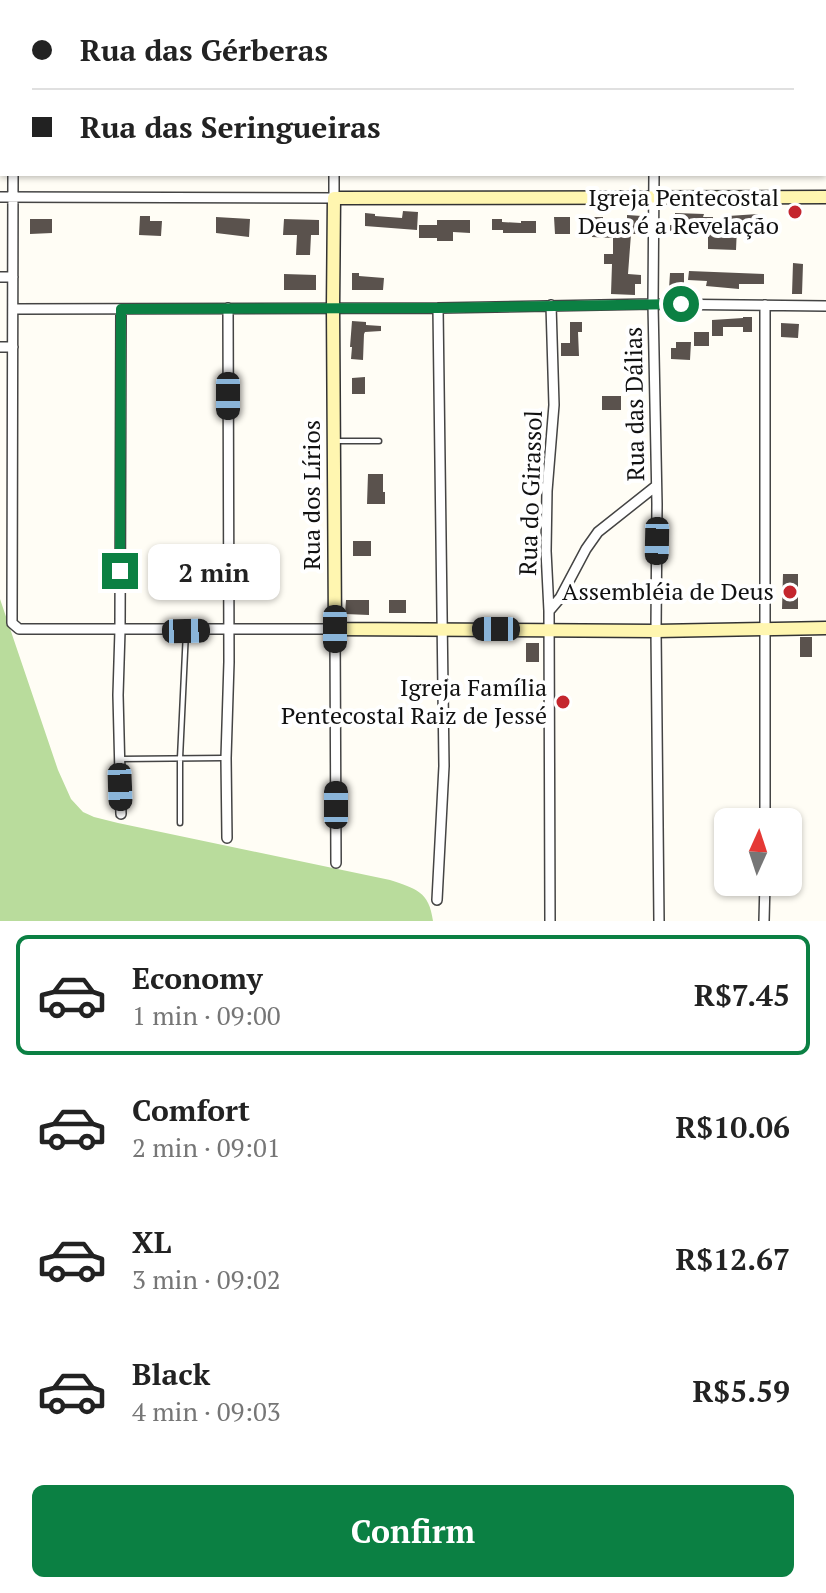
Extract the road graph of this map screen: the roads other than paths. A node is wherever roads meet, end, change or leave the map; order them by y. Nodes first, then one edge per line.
1 (13, 176) edge
2 (334, 176) edge
3 (654, 176) edge
4 (13, 196) junction
5 (0, 197) edge
6 (826, 197) edge
7 (334, 198) junction
8 (653, 198) junction
9 (0, 277) edge
10 (13, 277) junction
11 (653, 304) junction
12 (551, 305) junction
13 (765, 305) junction
14 (826, 306) edge
15 (228, 308) junction
16 (333, 308) junction
17 (438, 308) junction
18 (13, 309) junction
19 (121, 309) junction
20 (0, 347) edge
21 (13, 347) junction
22 (334, 441) junction
23 (379, 441) dead end
24 (656, 486) junction
25 (549, 611) junction
26 (442, 628) junction
27 (826, 628) edge
28 (335, 629) junction
29 (549, 629) junction
30 (120, 630) junction
31 (228, 630) junction
32 (766, 630) junction
33 (186, 631) junction
34 (656, 631) junction
35 (180, 758) junction
36 (226, 758) junction
37 (119, 759) junction
38 (765, 808) edge
39 (121, 814) dead end
40 (180, 823) dead end
41 (227, 838) dead end
42 (336, 863) dead end
43 (765, 896) edge
44 (437, 900) dead end
45 (550, 921) edge
46 (659, 921) edge
47 (764, 921) edge

1 - 4 street
2 - 7 street, Rua dos Lírios
3 - 8 street, Rua das Dálias
4 - 5 street
4 - 7 street
4 - 10 street
6 - 8 street
7 - 8 street
7 - 16 street, Rua dos Lírios
8 - 11 street, Rua das Dálias
9 - 10 street
10 - 18 street
11 - 12 street
11 - 13 street
11 - 24 street, Rua das Dálias
12 - 17 street
12 - 25 street, Rua do Girassol
13 - 14 street
13 - 32 street
15 - 16 street
15 - 19 street
15 - 31 street
16 - 17 street
16 - 22 street, Rua dos Lírios
17 - 26 street
18 - 19 street
18 - 21 street
19 - 30 street
20 - 21 street
21 - 30 street
22 - 23 lane
22 - 28 street, Rua dos Lírios
24 - 25 street
24 - 34 street, Rua das Dálias
25 - 29 street, Rua do Girassol
26 - 28 street
26 - 29 street
26 - 44 street
27 - 32 street
28 - 31 street
28 - 42 street, Rua dos Lírios
29 - 34 street
29 - 45 street, Rua do Girassol
30 - 33 street
30 - 37 street
31 - 33 street
31 - 36 street
32 - 34 street
32 - 38 street
33 - 35 lane
34 - 46 street, Rua das Dálias
35 - 36 lane
35 - 37 lane
35 - 40 lane
36 - 41 street
37 - 39 street
43 - 47 street

